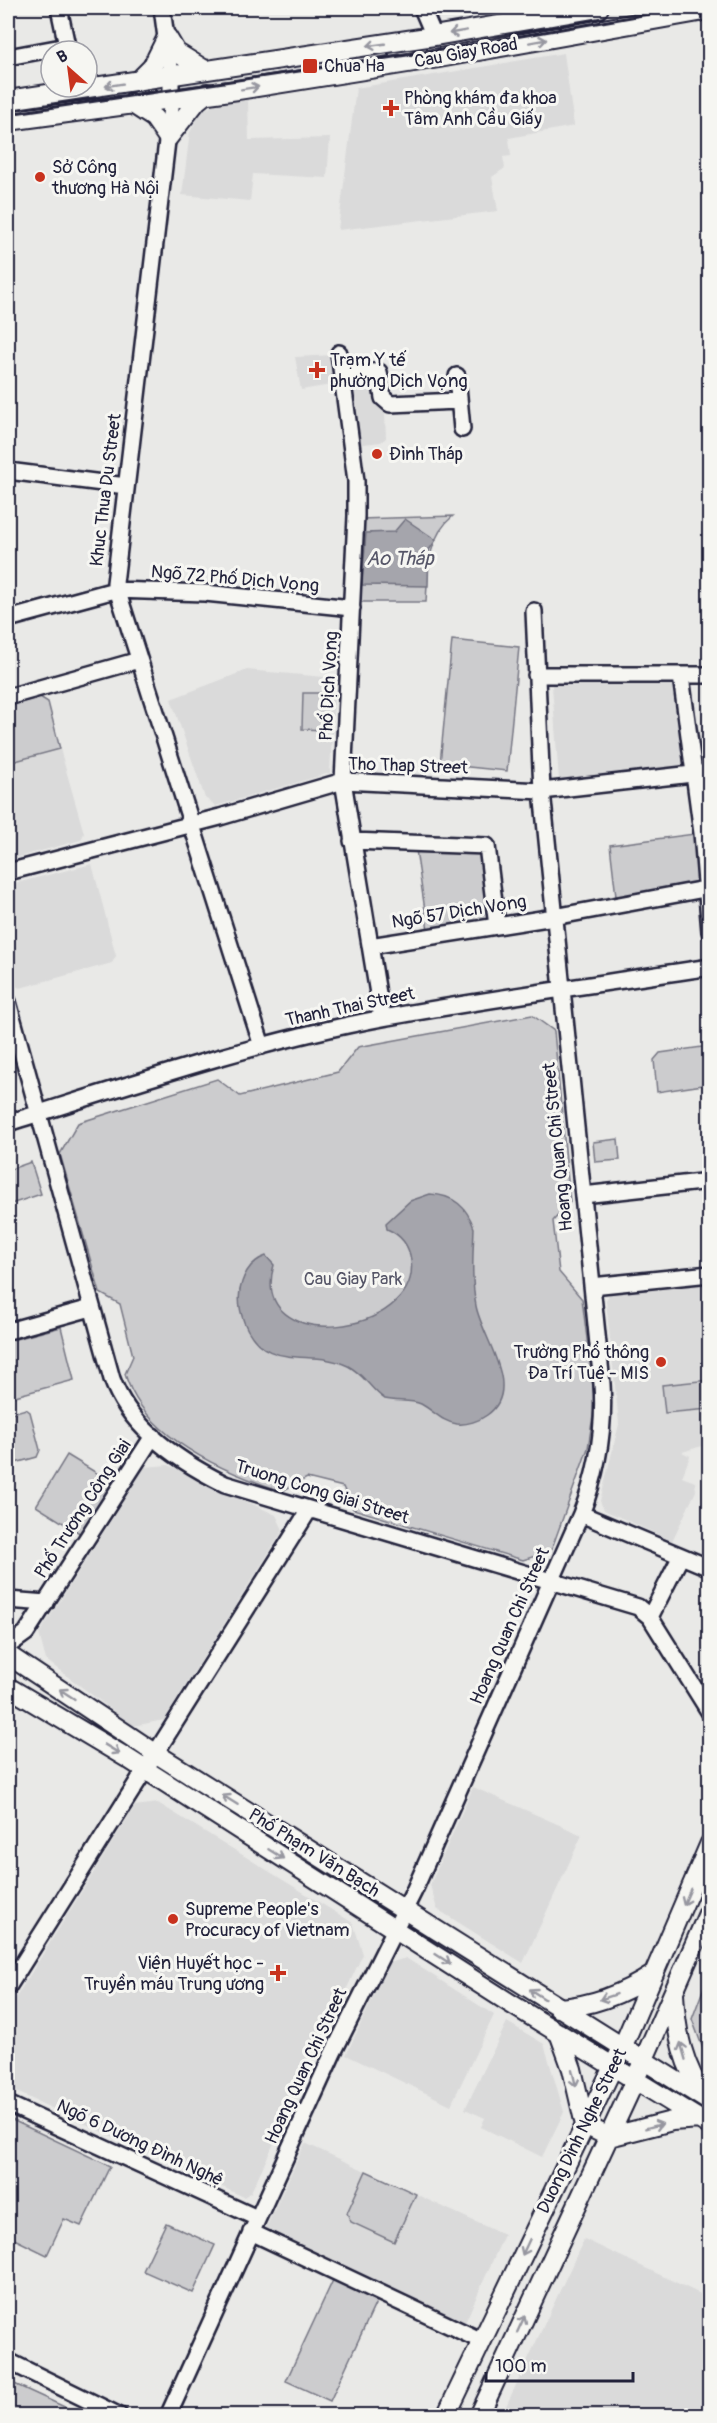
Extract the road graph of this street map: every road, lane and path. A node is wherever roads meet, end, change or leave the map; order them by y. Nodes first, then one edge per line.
1 (59, 8) edge
2 (162, 8) edge
3 (422, 8) edge
4 (599, 8) edge
5 (606, 8) edge
6 (710, 10) edge
7 (560, 11) edge
8 (610, 28) junction
9 (434, 36) junction
10 (166, 37) junction
11 (8, 57) edge
12 (205, 70) junction
13 (171, 75) junction
14 (138, 81) junction
15 (207, 93) junction
16 (171, 97) junction
17 (8, 100) edge
18 (131, 103) junction
19 (8, 121) edge
20 (168, 138) junction
21 (339, 353) dead end
22 (342, 371) junction
23 (457, 376) dead end
24 (458, 401) junction
25 (462, 429) dead end
26 (8, 471) edge
27 (126, 486) junction
28 (115, 590) junction
29 (352, 608) junction
30 (534, 611) dead end
31 (8, 619) edge
32 (139, 660) junction
33 (536, 675) junction
34 (710, 675) edge
35 (681, 676) junction
36 (8, 697) edge
37 (710, 772) edge
38 (694, 775) junction
39 (343, 782) junction
40 (542, 790) junction
41 (192, 823) junction
42 (352, 841) junction
43 (8, 872) edge
44 (707, 889) edge
45 (554, 917) junction
46 (497, 926) junction
47 (710, 933) edge
48 (370, 946) junction
49 (710, 967) edge
50 (562, 989) junction
51 (8, 1002) edge
52 (382, 1018) junction
53 (262, 1046) junction
54 (37, 1114) junction
55 (8, 1123) edge
56 (710, 1181) edge
57 (583, 1195) junction
58 (710, 1274) edge
59 (592, 1286) junction
60 (91, 1308) junction
61 (8, 1331) edge
62 (153, 1436) junction
63 (309, 1510) junction
64 (581, 1514) junction
65 (681, 1556) junction
66 (710, 1568) edge
67 (552, 1580) junction
68 (8, 1600) edge
69 (46, 1603) junction
70 (650, 1617) junction
71 (8, 1647) edge
72 (8, 1654) edge
73 (26, 1668) junction
74 (10, 1688) edge
75 (710, 1713) edge
76 (155, 1753) junction
77 (144, 1771) junction
78 (710, 1843) edge
79 (404, 1910) junction
80 (710, 1910) edge
81 (394, 1928) junction
82 (654, 1974) junction
83 (8, 1987) edge
84 (646, 1992) junction
85 (671, 1997) junction
86 (561, 2009) junction
87 (555, 2030) junction
88 (622, 2048) junction
89 (643, 2062) junction
90 (613, 2067) junction
91 (634, 2081) junction
92 (706, 2100) edge
93 (8, 2104) edge
94 (701, 2120) edge
95 (585, 2125) junction
96 (609, 2137) junction
97 (254, 2225) junction
98 (482, 2341) junction
99 (8, 2361) edge
100 (120, 2415) edge
101 (168, 2415) edge
102 (446, 2415) edge
103 (479, 2415) edge

1 - 11 street
2 - 10 street, Khuc Thua Du Street
3 - 9 street
4 - 7 main road, Cau Giay Road
5 - 8 main road
6 - 8 main road, Cau Giay Road
7 -> 9 main road, Cau Giay Road
15 -> 8 main road, Cau Giay Road
9 -> 12 main road, Cau Giay Road
10 - 12 main road
10 - 13 street, Khuc Thua Du Street
10 - 14 main road
12 - 13 main road, Cau Giay Road
13 - 14 main road, Cau Giay Road
13 - 16 street, Khuc Thua Du Street
14 -> 17 main road, Cau Giay Road
15 - 16 main road, Cau Giay Road
15 - 20 main road
16 - 18 main road, Cau Giay Road
16 - 20 street, Khuc Thua Du Street
18 - 19 main road, Cau Giay Road
18 - 20 main road
20 - 27 street, Khuc Thua Du Street
21 - 22 street, Phố Dịch Vọng
22 - 24 street
22 - 29 street, Phố Dịch Vọng
23 - 24 street
24 - 25 street
26 - 27 street
27 - 28 street, Khuc Thua Du Street
28 - 29 street, Ngõ 72 Phố Dịch Vọng
28 - 31 street, Ngõ 72 Phố Dịch Vọng
28 - 32 street, Khuc Thua Du Street
29 - 39 street, Phố Dịch Vọng
30 - 33 street, Hoang Quan Chi Street
32 - 36 street
32 - 41 street, Khuc Thua Du Street
33 - 35 street
33 - 40 street, Hoang Quan Chi Street
34 - 35 street
35 - 38 street
37 - 38 street, Tho Thap Street
38 - 40 street, Tho Thap Street
38 - 44 street
39 - 40 street, Tho Thap Street
39 - 41 street, Tho Thap Street
39 - 42 street, Phố Dịch Vọng
40 - 45 street, Hoang Quan Chi Street
41 - 43 street, Tho Thap Street
41 - 53 street, Khuc Thua Du Street
42 - 46 street
42 - 48 street, Phố Dịch Vọng
44 - 45 street, Ngõ 57 Dịch Vọng
44 - 47 street
45 - 46 street, Ngõ 57 Dịch Vọng
45 - 50 street, Hoang Quan Chi Street
46 - 48 street, Ngõ 57 Dịch Vọng
48 - 52 street, Phố Dịch Vọng
49 - 50 street, Thanh Thai Street
50 - 52 street, Thanh Thai Street
50 - 57 street, Hoang Quan Chi Street
51 - 54 street, Truong Cong Giai Street
52 - 53 street, Thanh Thai Street
53 - 54 street, Thanh Thai Street
54 - 55 street, Thanh Thai Street
54 - 60 street, Truong Cong Giai Street
56 - 57 street
57 - 59 street, Hoang Quan Chi Street
58 - 59 street
59 - 64 street, Hoang Quan Chi Street
60 - 61 street
60 - 62 street, Truong Cong Giai Street
62 - 63 street, Truong Cong Giai Street
62 - 69 street, Phố Trương Công Giai
63 - 67 street, Truong Cong Giai Street
63 - 76 street
64 - 65 street
64 - 67 street, Hoang Quan Chi Street
65 - 66 street
65 - 70 street
67 - 70 street, Truong Cong Giai Street
67 - 79 street, Hoang Quan Chi Street
68 - 69 street, Phố Trương Công Giai
69 - 71 street, Phố Trương Công Giai
70 - 75 street, Truong Cong Giai Street
72 - 73 main road, Phố Phạm Văn Bạch
73 - 74 main road
76 -> 73 main road, Phố Phạm Văn Bạch
74 -> 77 main road, Phố Phạm Văn Bạch
76 - 77 street
79 -> 76 main road, Phố Phạm Văn Bạch
77 -> 81 main road, Phố Phạm Văn Bạch
77 - 83 street
78 -> 82 main road, Duong Dinh Nghe Street
79 - 81 street, Hoang Quan Chi Street
86 -> 79 main road, Phố Phạm Văn Bạch
80 - 85 main road, Duong Dinh Nghe Street
81 -> 87 main road, Phố Phạm Văn Bạch
81 - 97 street, Hoang Quan Chi Street
82 - 84 main road, Duong Dinh Nghe Street
82 -> 86 main road
84 - 85 main road
84 - 88 main road, Duong Dinh Nghe Street
85 - 89 main road, Duong Dinh Nghe Street
92 -> 85 main road
86 - 87 main road
86 - 88 main road, Phố Phạm Văn Bạch
87 - 90 main road, Phố Phạm Văn Bạch
87 -> 95 main road
88 - 89 main road, Phố Phạm Văn Bạch
88 - 90 main road, Duong Dinh Nghe Street
89 - 91 main road, Duong Dinh Nghe Street
89 - 92 main road, Phố Phạm Văn Bạch
90 - 91 main road, Phố Phạm Văn Bạch
90 - 95 main road, Duong Dinh Nghe Street
91 - 94 main road, Phố Phạm Văn Bạch
91 - 96 main road, Duong Dinh Nghe Street
92 - 94 main road
93 - 97 street, Ngõ 6 Dương Đình Nghệ
96 -> 94 main road
95 - 96 main road
95 -> 98 main road, Duong Dinh Nghe Street
103 -> 96 main road, Duong Dinh Nghe Street
97 - 98 street, Ngõ 6 Dương Đình Nghệ
97 - 101 street, Hoang Quan Chi Street
98 - 102 main road, Duong Dinh Nghe Street
99 - 100 street

